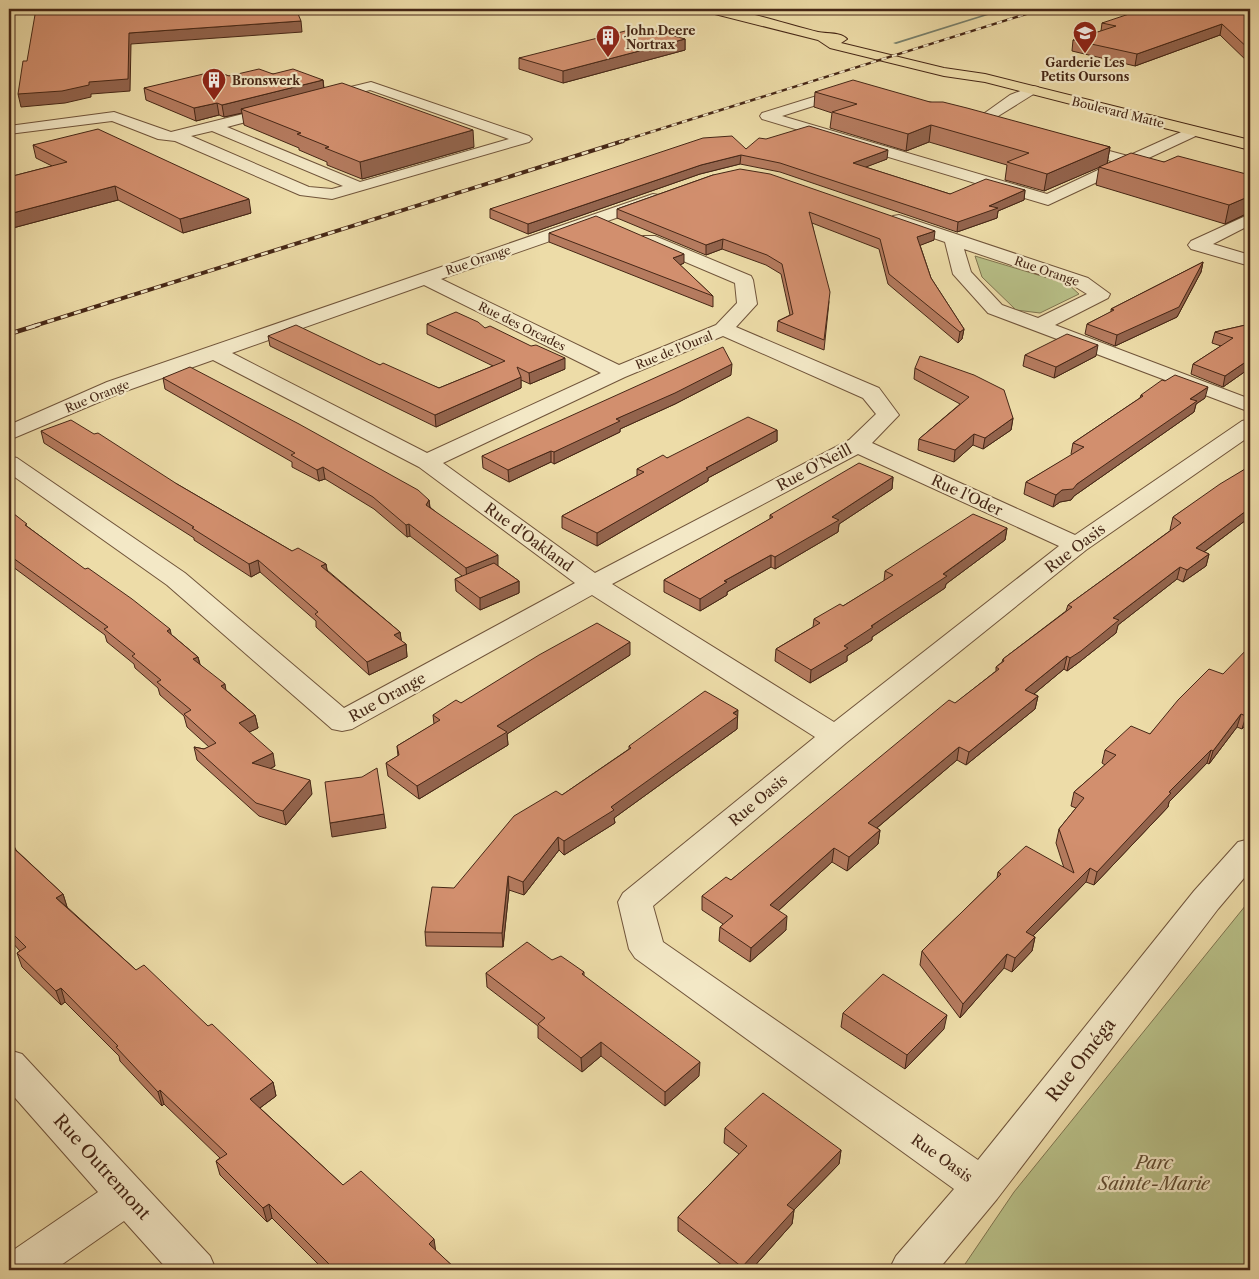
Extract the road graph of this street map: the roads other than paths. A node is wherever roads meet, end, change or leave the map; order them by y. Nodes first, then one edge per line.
1 (711, 9) edge
2 (864, 90) edge
3 (1034, 90) junction
4 (964, 118) edge
5 (982, 120) junction
6 (215, 127) junction
7 (1004, 127) edge
8 (9, 130) edge
9 (1196, 132) junction
10 (177, 136) junction
11 (1061, 143) edge
12 (1250, 145) edge
13 (1128, 161) junction
14 (359, 187) junction
15 (670, 192) edge
16 (881, 214) edge
17 (598, 218) junction
18 (1250, 219) edge
19 (953, 239) junction
20 (1250, 261) edge
21 (425, 279) junction
22 (1038, 326) junction
23 (723, 329) junction
24 (214, 352) junction
25 (618, 372) junction
26 (1250, 406) edge
27 (1250, 426) edge
28 (9, 433) edge
29 (857, 445) junction
30 (427, 462) junction
31 (9, 463) edge
32 (1077, 545) junction
33 (593, 584) junction
34 (835, 736) junction
35 (1250, 850) edge
36 (9, 1065) edge
37 (982, 1186) junction
38 (127, 1195) junction
39 (20, 1270) edge
40 (195, 1270) edge
41 (911, 1270) edge

1 - 3 main road, Boulevard Matte
2 - 13 street
3 - 5 street
3 - 9 main road, Boulevard Matte
4 - 5 street
5 - 7 street
6 - 10 street
6 - 14 street
6 - 14 street
8 - 10 street
9 - 12 main road, Boulevard Matte
9 - 13 street
10 - 14 street
11 - 13 street
15 - 17 street, Rue Orange
16 - 19 street, Rue Orange
17 - 21 street, Rue Orange
17 - 23 street, Rue de l'Oural
18 - 20 street
19 - 22 street
19 - 22 street, Rue Orange
21 - 24 street, Rue Orange
21 - 25 street, Rue des Orcades
22 - 26 street
23 - 25 street, Rue de l'Oural
23 - 29 street, Rue O'Neill
24 - 28 street, Rue Orange
24 - 30 street, Rue d'Oakland
25 - 30 street, Rue de l'Oural
27 - 32 street, Rue Oasis
29 - 32 street, Rue l'Oder
29 - 33 street, Rue O'Neill
30 - 33 street, Rue d'Oakland
31 - 33 street, Rue Orange
32 - 34 street, Rue Oasis
33 - 34 street, Rue d'Oakland
34 - 37 street, Rue Oasis
35 - 37 street, Rue Oméga
36 - 38 street, Rue Outremont
37 - 41 street, Rue Oméga
38 - 39 street
38 - 40 street, Rue Outremont

